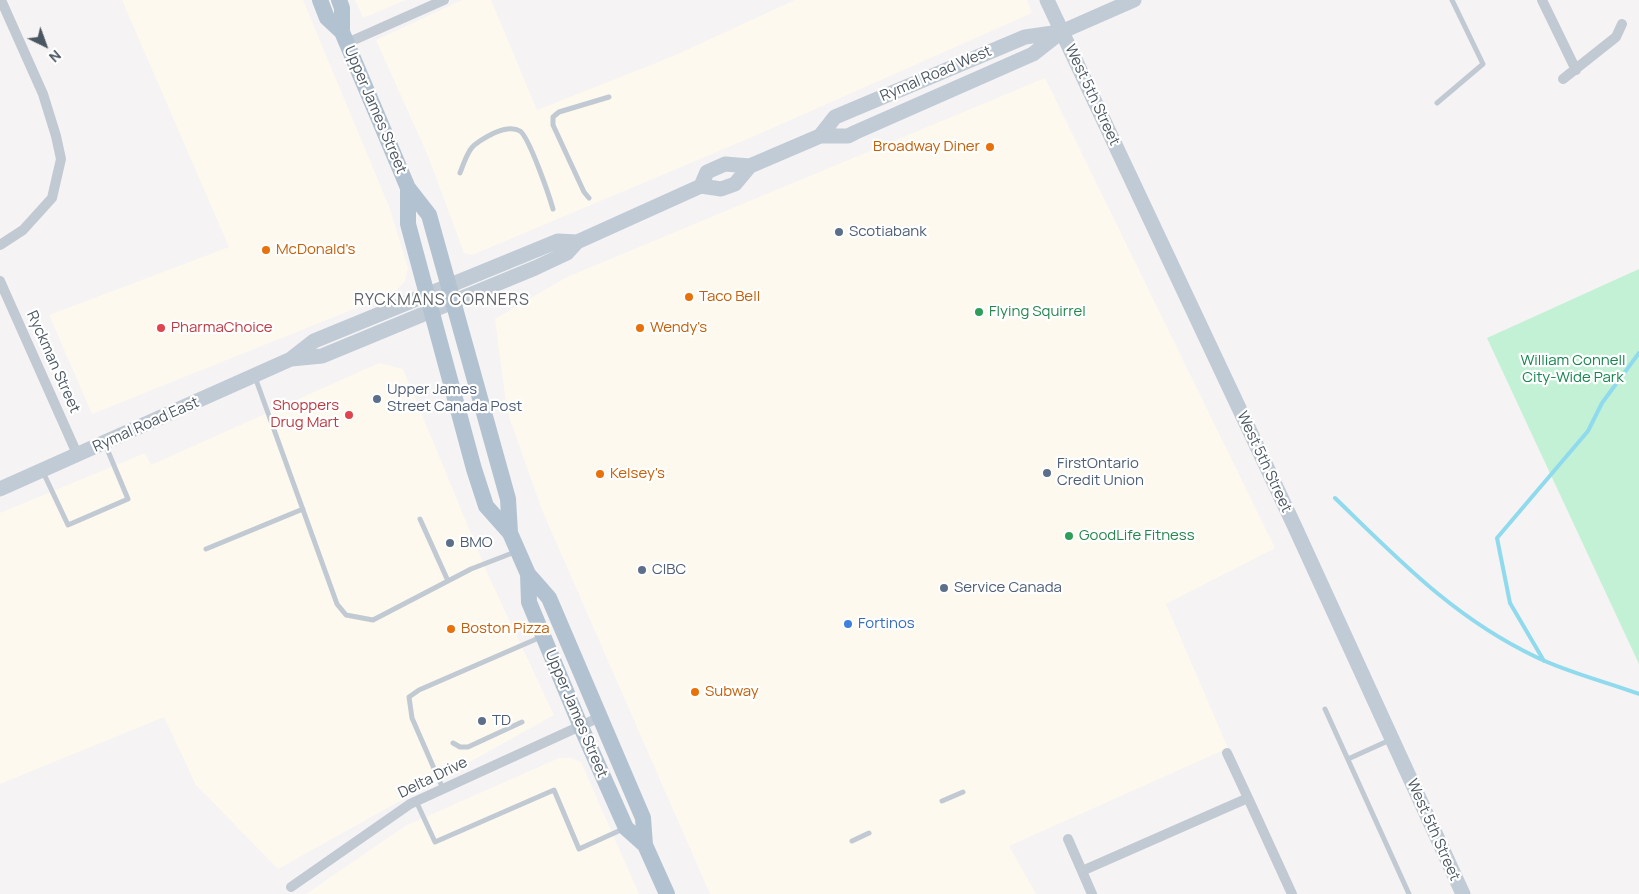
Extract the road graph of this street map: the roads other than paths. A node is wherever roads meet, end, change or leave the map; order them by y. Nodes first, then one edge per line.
1 (1, 0) edge
2 (320, 0) edge
3 (339, 0) edge
4 (444, 0) edge
5 (1047, 0) edge
6 (1134, 0) edge
7 (1452, 0) edge
8 (1542, 0) edge
9 (1622, 24) dead end
10 (1061, 32) junction
11 (344, 37) junction
12 (1576, 70) junction
13 (1563, 79) dead end
14 (609, 97) dead end
15 (1437, 103) dead end
16 (820, 136) junction
17 (750, 166) junction
18 (460, 172) dead end
19 (701, 186) junction
20 (408, 188) junction
21 (590, 198) dead end
22 (553, 209) dead end
23 (577, 242) junction
24 (0, 244) edge
25 (0, 281) edge
26 (448, 285) junction
27 (428, 292) junction
28 (453, 302) junction
29 (433, 310) junction
30 (291, 359) junction
31 (255, 376) junction
32 (105, 443) junction
33 (78, 456) junction
34 (42, 471) junction
35 (0, 489) edge
36 (303, 509) junction
37 (420, 519) dead end
38 (510, 533) junction
39 (206, 549) dead end
40 (517, 551) junction
41 (528, 574) junction
42 (448, 581) junction
43 (543, 635) junction
44 (1325, 709) dead end
45 (600, 717) junction
46 (522, 722) dead end
47 (581, 727) junction
48 (1392, 739) junction
49 (453, 743) dead end
50 (1227, 753) dead end
51 (1348, 759) junction
52 (442, 789) junction
53 (963, 792) dead end
54 (1248, 798) junction
55 (416, 801) junction
56 (942, 801) dead end
57 (626, 828) junction
58 (869, 833) dead end
59 (1068, 839) dead end
60 (852, 841) dead end
61 (644, 845) junction
62 (1082, 871) junction
63 (291, 887) dead end
64 (667, 894) edge
65 (1092, 894) edge
66 (1292, 894) edge
67 (1409, 894) edge
68 (1462, 894) edge

1 - 24 street
2 - 11 main road, Upper James Street
3 - 11 main road, Upper James Street
4 - 11 street
5 - 10 main road, West 5th Street
6 - 10 main road, Rymal Road West
7 - 15 lane
8 - 12 street
9 - 12 street
10 - 16 main road, Rymal Road West
10 - 16 main road, Rymal Road West
10 - 48 main road, West 5th Street
11 - 20 main road, Upper James Street
12 - 13 street
14 - 21 lane
16 - 17 main road, Rymal Road West
17 - 19 main road, Rymal Road West
17 - 19 main road, Rymal Road West
18 - 22 lane
19 - 23 main road, Rymal Road West
20 - 26 main road, Upper James Street
20 - 27 main road, Upper James Street
23 - 26 main road, Rymal Road East
23 - 28 main road, Rymal Road East
25 - 33 street, Ryckman Street
26 - 27 main road, Rymal Road East
26 - 28 main road, Upper James Street
27 - 29 main road, Upper James Street
27 - 30 main road, Rymal Road East
28 - 29 main road, Rymal Road East
28 - 38 main road, Upper James Street
29 - 30 main road, Rymal Road East
29 - 38 main road, Upper James Street
30 - 31 main road, Rymal Road East
31 - 32 main road, Rymal Road East
31 - 36 lane
32 - 33 main road, Rymal Road East
32 - 34 lane
33 - 34 main road, Rymal Road East
34 - 35 main road, Rymal Road East
36 - 39 lane
36 - 42 lane
37 - 42 lane
38 - 40 main road, Upper James Street
40 - 41 main road, Upper James Street
40 - 42 lane
41 - 43 main road, Upper James Street
41 - 45 main road, Upper James Street
43 - 47 main road, Upper James Street
43 - 52 lane
44 - 51 lane
45 - 47 street, Delta Drive
45 - 61 main road, Upper James Street
46 - 49 lane
47 - 52 street, Delta Drive
47 - 57 main road, Upper James Street
48 - 51 lane
48 - 68 main road, West 5th Street
50 - 54 street
51 - 67 lane
52 - 55 street, Delta Drive
53 - 56 lane
54 - 62 street
54 - 66 street
55 - 57 lane
55 - 63 street, Delta Drive
57 - 61 main road, Upper James Street
58 - 60 lane
59 - 62 street
61 - 64 main road, Upper James Street
62 - 65 street

